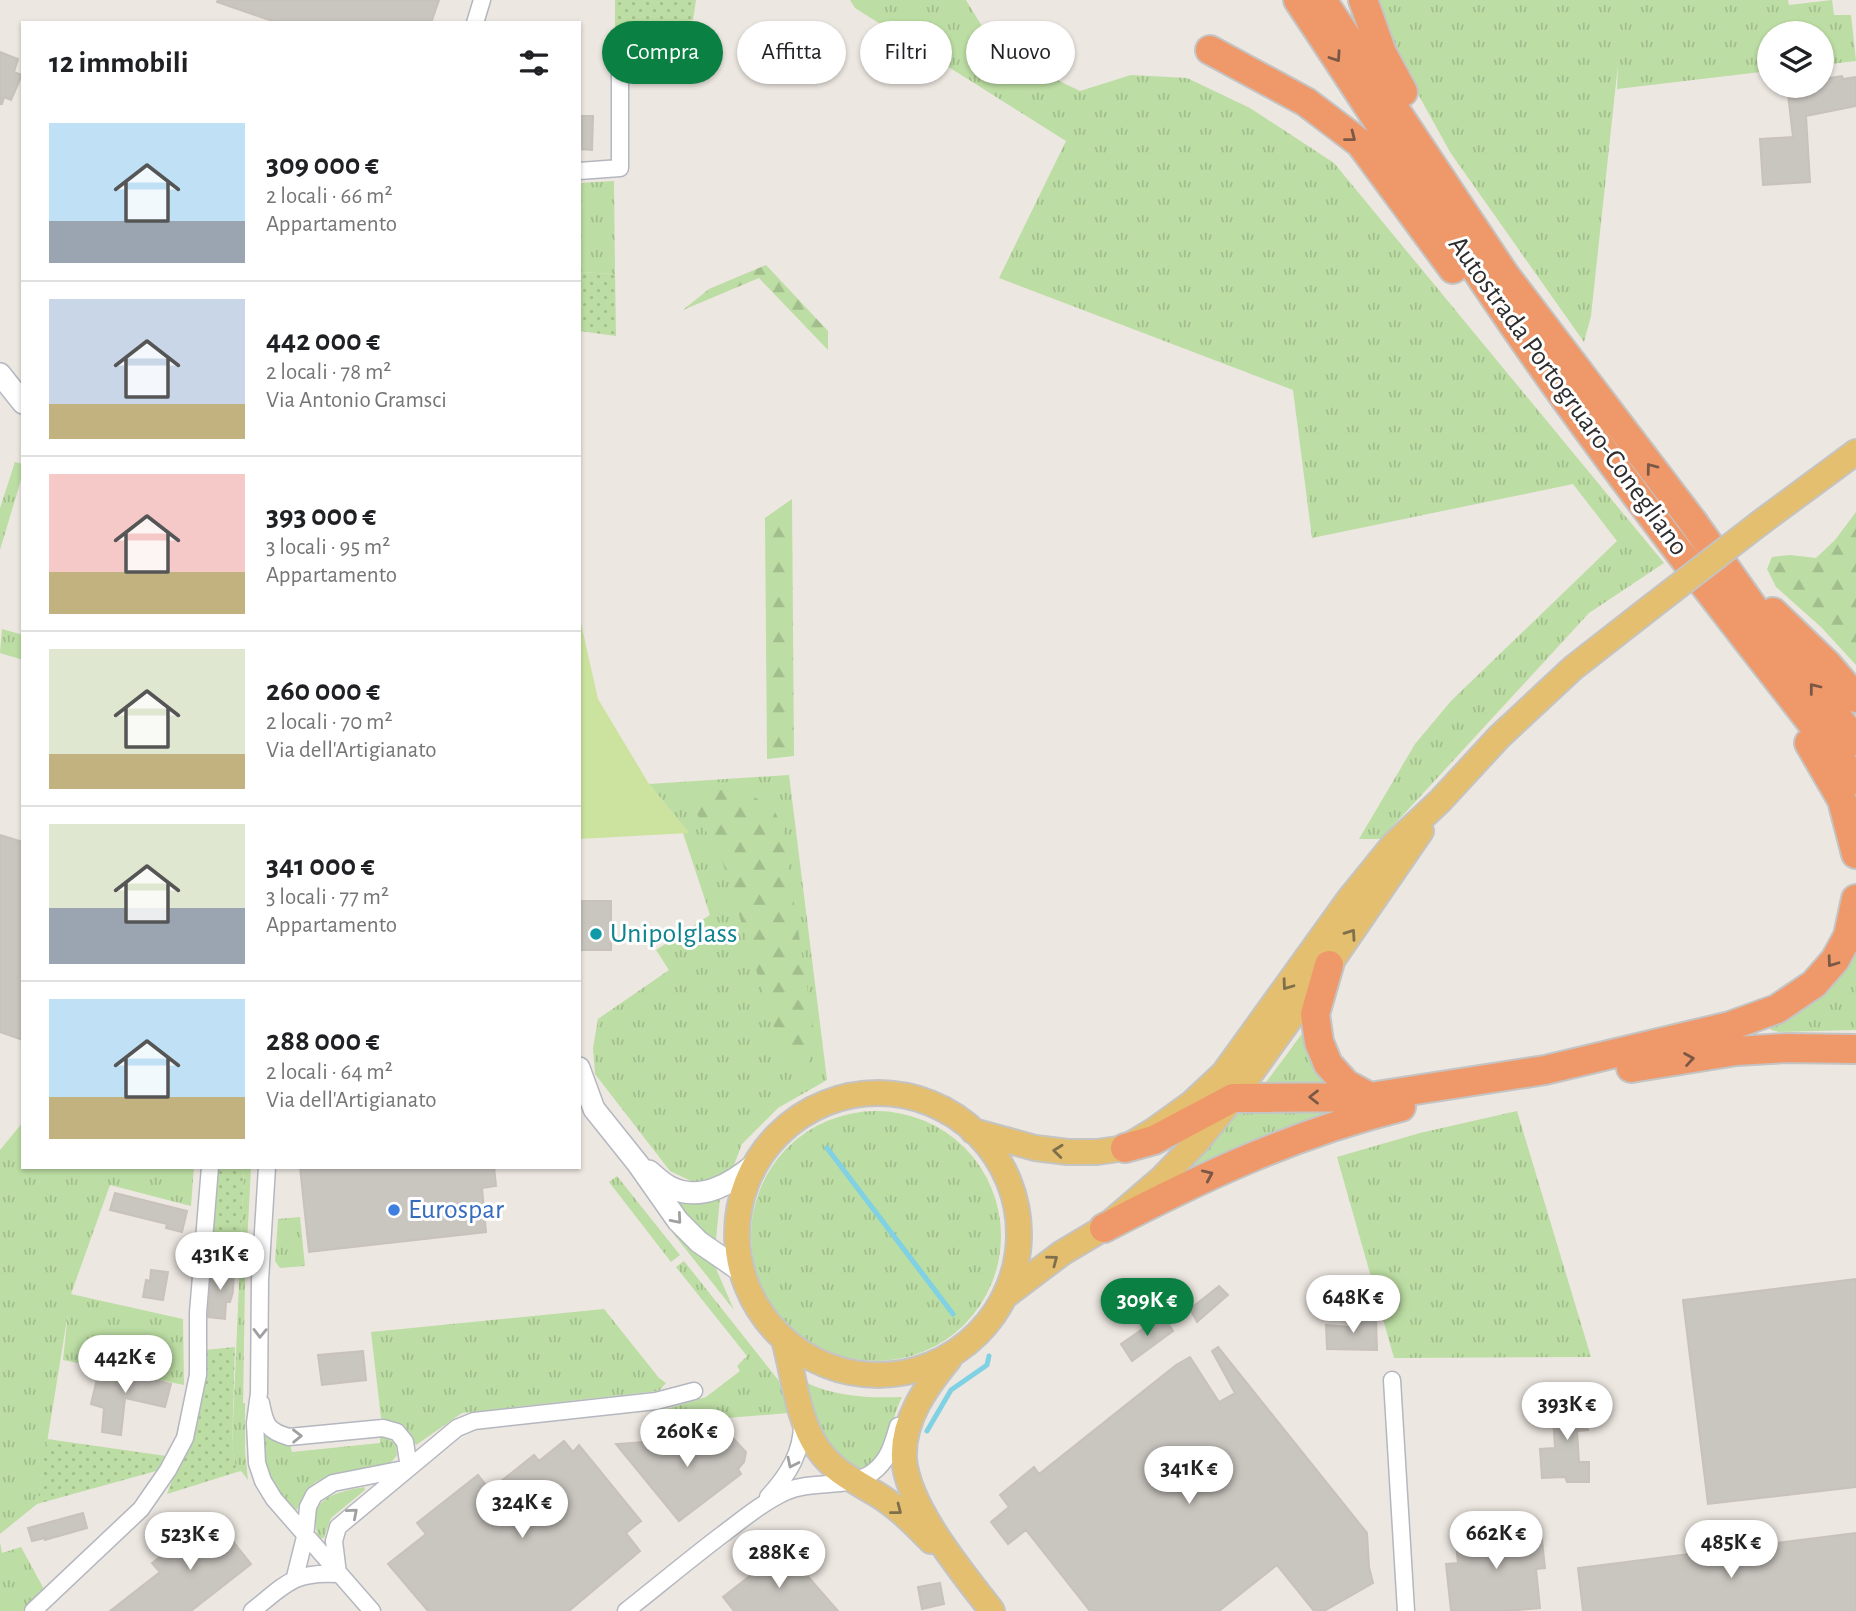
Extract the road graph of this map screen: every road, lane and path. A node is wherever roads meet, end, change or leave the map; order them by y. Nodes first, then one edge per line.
1 (482, 0) edge
2 (1298, 0) edge
3 (1322, 0) edge
4 (1363, 0) edge
5 (476, 21) edge
6 (1210, 50) dead end
7 (620, 84) edge
8 (581, 171) edge
9 (1505, 275) junction
10 (1543, 367) junction
11 (0, 374) edge
12 (21, 400) edge
13 (1856, 452) edge
14 (1693, 522) junction
15 (1673, 544) junction
16 (1856, 698) edge
17 (1856, 741) edge
18 (1856, 780) edge
19 (1440, 801) junction
20 (1856, 854) edge
21 (1856, 900) edge
22 (1329, 965) junction
23 (1856, 1049) edge
24 (581, 1077) edge
25 (1370, 1097) junction
26 (1233, 1098) junction
27 (587, 1103) edge
28 (974, 1130) junction
29 (1125, 1148) junction
30 (638, 1164) junction
31 (755, 1164) junction
32 (210, 1169) edge
33 (267, 1169) edge
34 (1104, 1228) junction
35 (741, 1271) junction
36 (1005, 1296) junction
37 (784, 1340) junction
38 (954, 1353) junction
39 (929, 1366) junction
40 (1392, 1380) dead end
41 (694, 1391) dead end
42 (259, 1393) junction
43 (802, 1413) junction
44 (409, 1468) junction
45 (851, 1481) junction
46 (762, 1504) junction
47 (305, 1537) junction
48 (955, 1564) junction
49 (338, 1574) junction
50 (295, 1577) junction
51 (33, 1611) edge
52 (252, 1611) edge
53 (372, 1611) edge
54 (626, 1611) edge
55 (992, 1611) edge
56 (1406, 1611) edge

1 - 5 street
2 -> 10 highway, Autostrada Portogruaro-Conegliano
3 - 9 highway, Autostrada Portogruaro-Conegliano
4 - 9 highway
6 -> 10 highway
7 - 8 street
14 -> 9 highway, Autostrada Portogruaro-Conegliano
10 - 15 highway, Autostrada Portogruaro-Conegliano
11 - 12 main road
13 - 19 main road, bridge
14 - 16 highway
17 -> 14 highway, Autostrada Portogruaro-Conegliano
15 - 18 highway, Autostrada Portogruaro-Conegliano
15 - 20 highway
22 -> 19 main road
19 -> 29 main road
21 -> 25 highway
22 - 25 highway
22 - 26 main road
34 -> 23 highway
24 - 27 main road
25 -> 26 highway
26 - 29 highway
26 - 34 main road
27 - 30 main road
29 -> 28 main road
28 - 31 main road
28 - 36 main road
30 - 31 main road
30 -> 35 main road
31 - 35 main road
32 - 51 street
33 -> 42 street
36 -> 34 main road
35 - 37 main road
36 - 38 main road
37 - 39 main road
37 - 43 main road
38 - 39 main road
38 - 48 main road
39 - 45 street
40 - 56 street
41 - 44 street
42 -> 44 street
42 - 47 street
43 - 45 main road
43 -> 46 street
44 - 47 street
49 -> 44 street
45 - 46 street
45 -> 48 main road
46 - 54 street
47 - 49 street
47 - 50 street
48 - 55 main road
49 - 50 street
49 - 53 street
50 - 52 street

